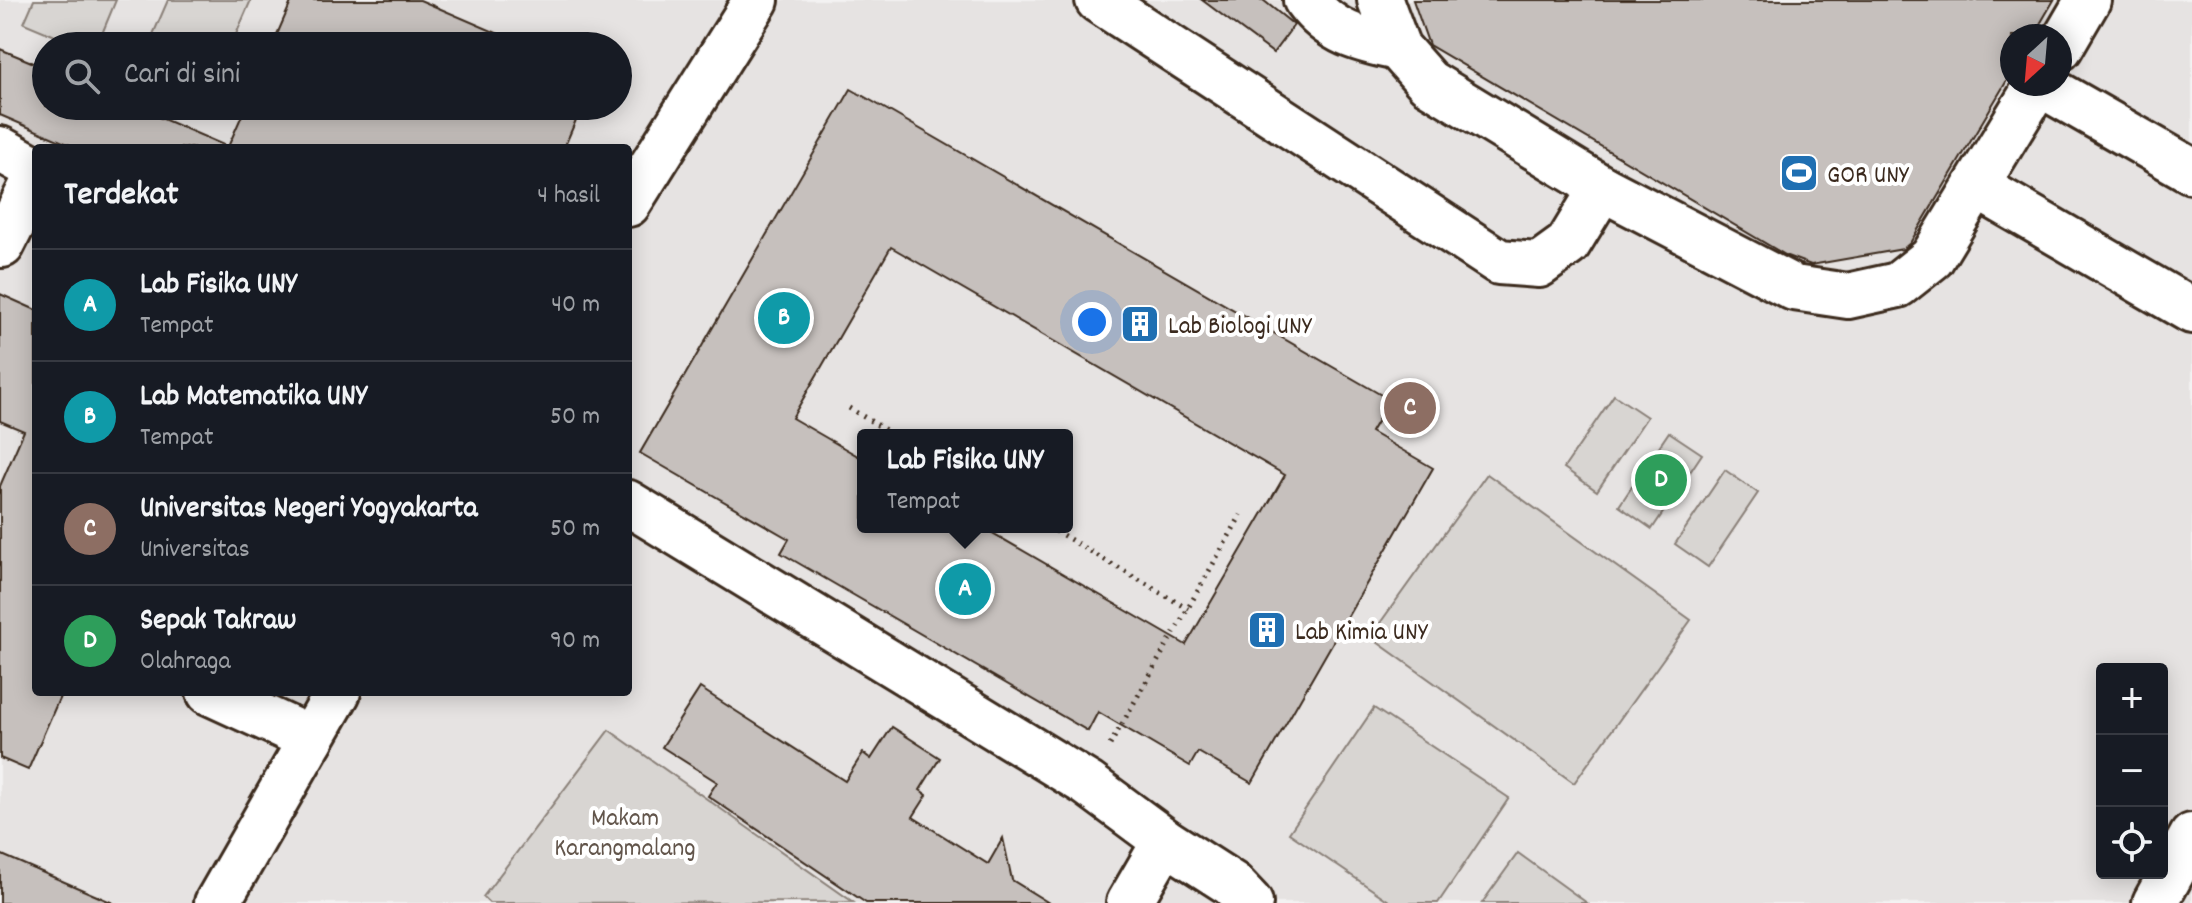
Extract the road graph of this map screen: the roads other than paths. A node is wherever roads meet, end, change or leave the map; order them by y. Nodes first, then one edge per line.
1 (756, 0) edge
2 (1098, 0) edge
3 (1306, 0) edge
4 (1380, 0) edge
5 (2088, 0) edge
6 (2072, 27) edge
7 (1398, 48) junction
8 (2032, 96) edge
9 (2060, 96) edge
10 (0, 149) edge
11 (32, 167) edge
12 (2192, 171) edge
13 (1978, 187) junction
14 (1602, 188) junction
15 (32, 191) edge
16 (632, 198) edge
17 (13, 250) edge
18 (2192, 311) edge
19 (632, 505) edge
20 (218, 696) edge
21 (336, 696) edge
22 (311, 739) junction
23 (2192, 836) edge
24 (1165, 841) junction
25 (217, 903) edge
26 (1129, 903) edge
27 (1250, 903) edge
28 (2155, 903) edge

1 - 16 street
2 - 14 street
3 - 7 street
4 - 7 street
5 - 6 street
7 - 14 street
8 - 13 street
9 - 12 street
10 - 11 street
13 - 14 street
13 - 18 street
15 - 17 street
19 - 24 street
20 - 22 street
21 - 22 street
22 - 25 street
23 - 28 street
24 - 26 street
24 - 27 street

